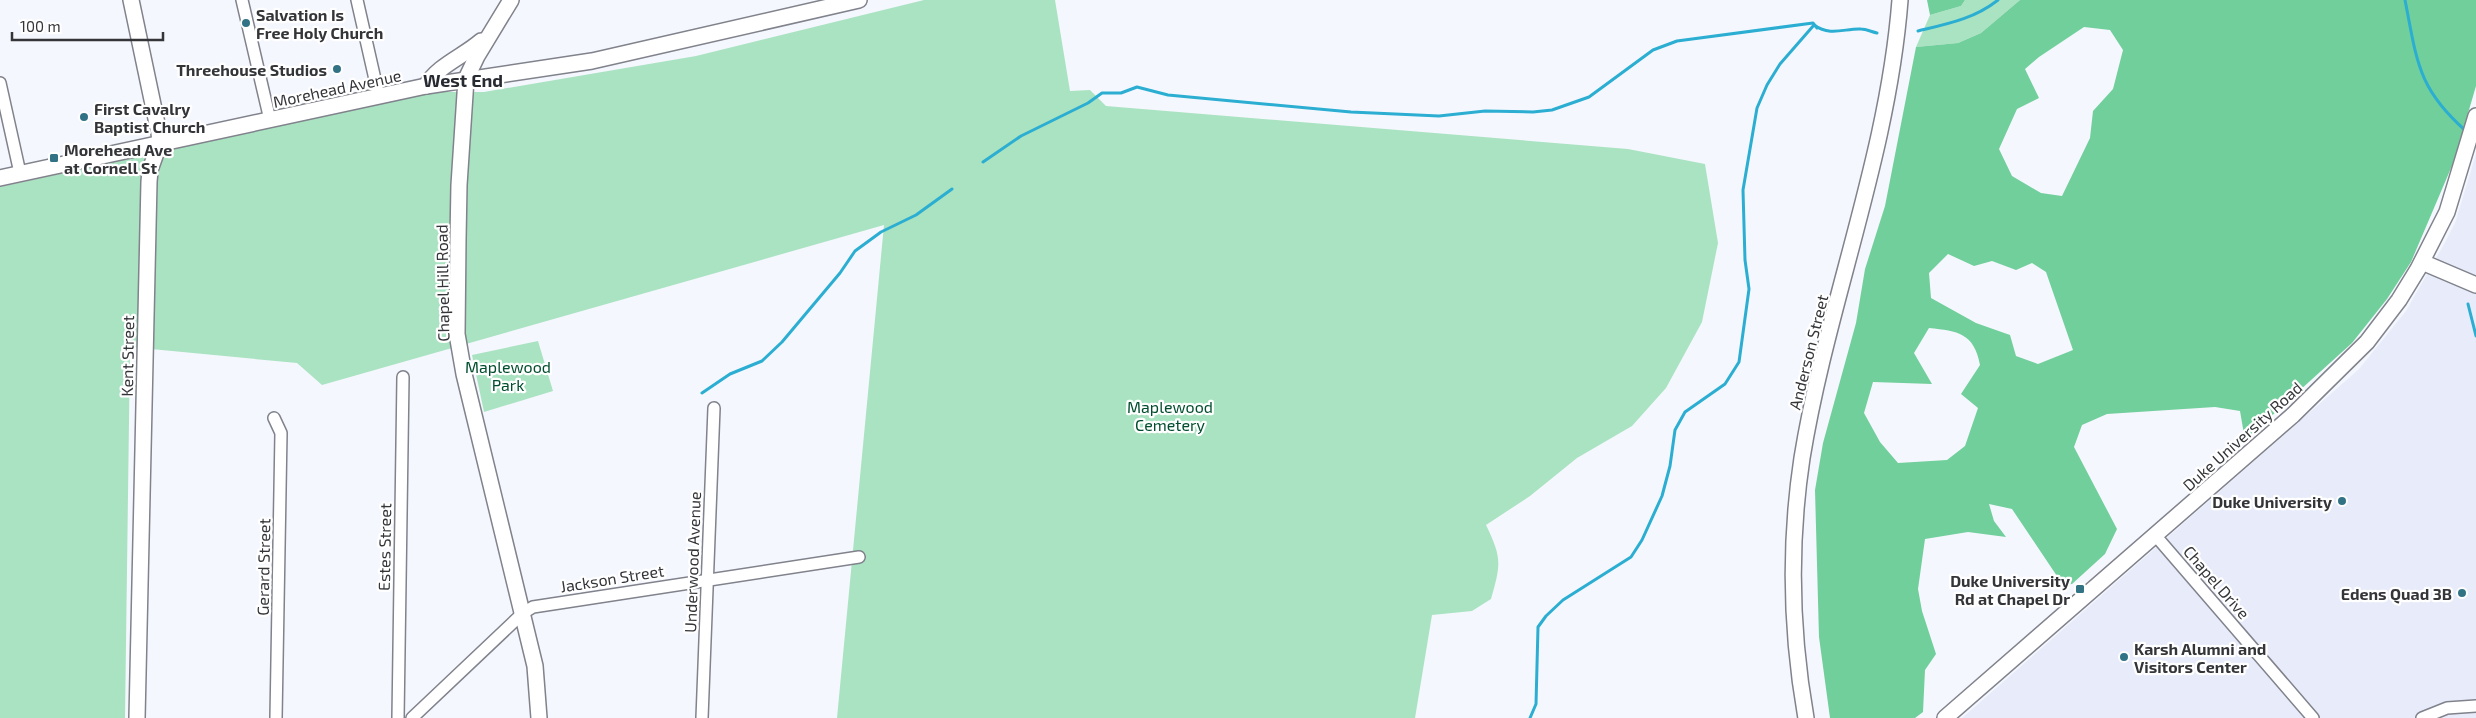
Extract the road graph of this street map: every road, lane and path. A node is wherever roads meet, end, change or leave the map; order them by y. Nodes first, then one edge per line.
1 (130, 0) edge
2 (242, 0) edge
3 (357, 0) edge
4 (511, 0) edge
5 (859, 0) edge
6 (1900, 0) edge
7 (843, 2) edge
8 (494, 30) junction
9 (466, 79) junction
10 (0, 83) edge
11 (426, 86) junction
12 (379, 97) junction
13 (2476, 116) edge
14 (270, 120) junction
15 (160, 142) junction
16 (20, 174) junction
17 (0, 178) edge
18 (2422, 262) junction
19 (2476, 285) edge
20 (403, 377) dead end
21 (714, 408) dead end
22 (274, 418) dead end
23 (2155, 535) junction
24 (859, 557) dead end
25 (707, 579) junction
26 (523, 613) junction
27 (2476, 706) edge
28 (137, 718) edge
29 (276, 718) edge
30 (398, 718) edge
31 (412, 718) edge
32 (539, 718) edge
33 (702, 718) edge
34 (1806, 718) edge
35 (1945, 718) edge
36 (2313, 718) edge
37 (2422, 718) edge

1 - 15 street
2 - 14 street
3 - 12 street
4 - 8 street, Chapel Hill Road
5 - 7 street, Morehead Avenue
6 - 34 street, Anderson Street
7 - 9 street, Morehead Avenue
8 - 9 street, Chapel Hill Road
8 - 11 street
9 - 11 street, Morehead Avenue
9 - 26 street, Chapel Hill Road
10 - 16 street
11 - 12 street, Morehead Avenue
12 - 14 street, Morehead Avenue
13 - 18 street, Duke University Road
14 - 15 street, Morehead Avenue
15 - 16 street, Morehead Avenue
15 - 28 street, Kent Street
16 - 17 street, Morehead Avenue
18 - 19 street
18 - 23 street, Duke University Road
20 - 30 street, Estes Street
21 - 25 street, Underwood Avenue
22 - 29 street, Gerard Street
23 - 35 street, Duke University Road
23 - 36 street, Chapel Drive
24 - 25 street, Jackson Street
25 - 26 street, Jackson Street
25 - 33 street, Underwood Avenue
26 - 31 street, Jackson Street
26 - 32 street, Chapel Hill Road
27 - 37 street

